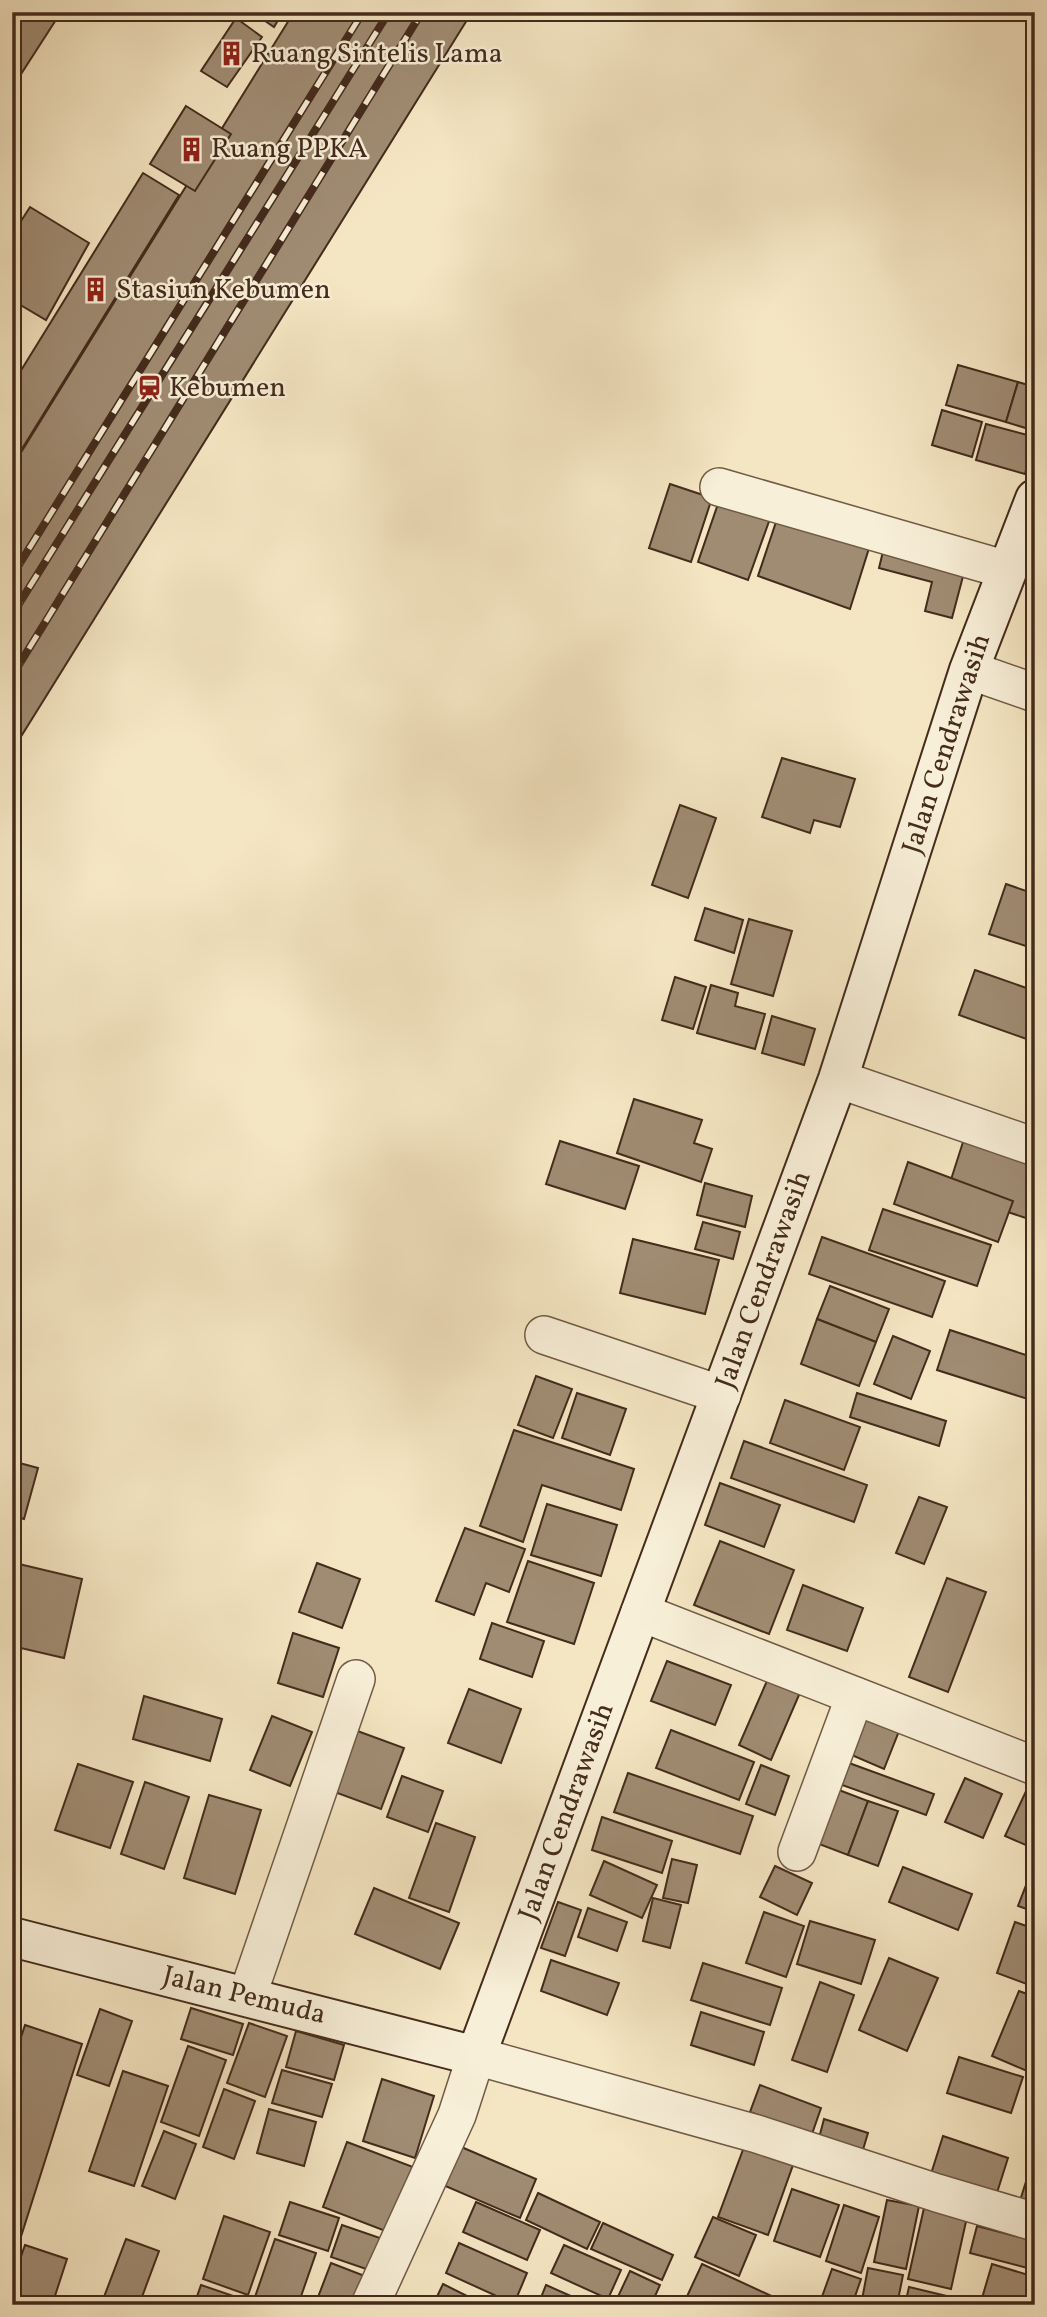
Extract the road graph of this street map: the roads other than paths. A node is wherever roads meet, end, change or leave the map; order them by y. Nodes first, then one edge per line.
1 (719, 487) dead end
2 (1035, 499) edge
3 (1007, 570) junction
4 (969, 670) junction
5 (1035, 693) edge
6 (838, 1079) junction
7 (1035, 1147) edge
8 (544, 1335) dead end
9 (722, 1395) junction
10 (640, 1612) junction
11 (356, 1679) dead end
12 (855, 1696) junction
13 (1035, 1766) edge
14 (797, 1852) dead end
15 (12, 1937) edge
16 (247, 1997) junction
17 (476, 2056) junction
18 (1035, 2222) edge
19 (370, 2305) edge

1 - 3 street
2 - 3 main road, Jalan Cendrawasih
3 - 4 main road, Jalan Cendrawasih
4 - 5 street
4 - 6 main road, Jalan Cendrawasih
6 - 7 street
6 - 9 main road, Jalan Cendrawasih
8 - 9 street
9 - 10 main road, Jalan Cendrawasih
10 - 12 street
10 - 17 main road, Jalan Cendrawasih
11 - 16 street
12 - 13 street
12 - 14 street
15 - 16 main road, Jalan Pemuda
16 - 17 main road, Jalan Pemuda
17 - 18 street
17 - 19 street

